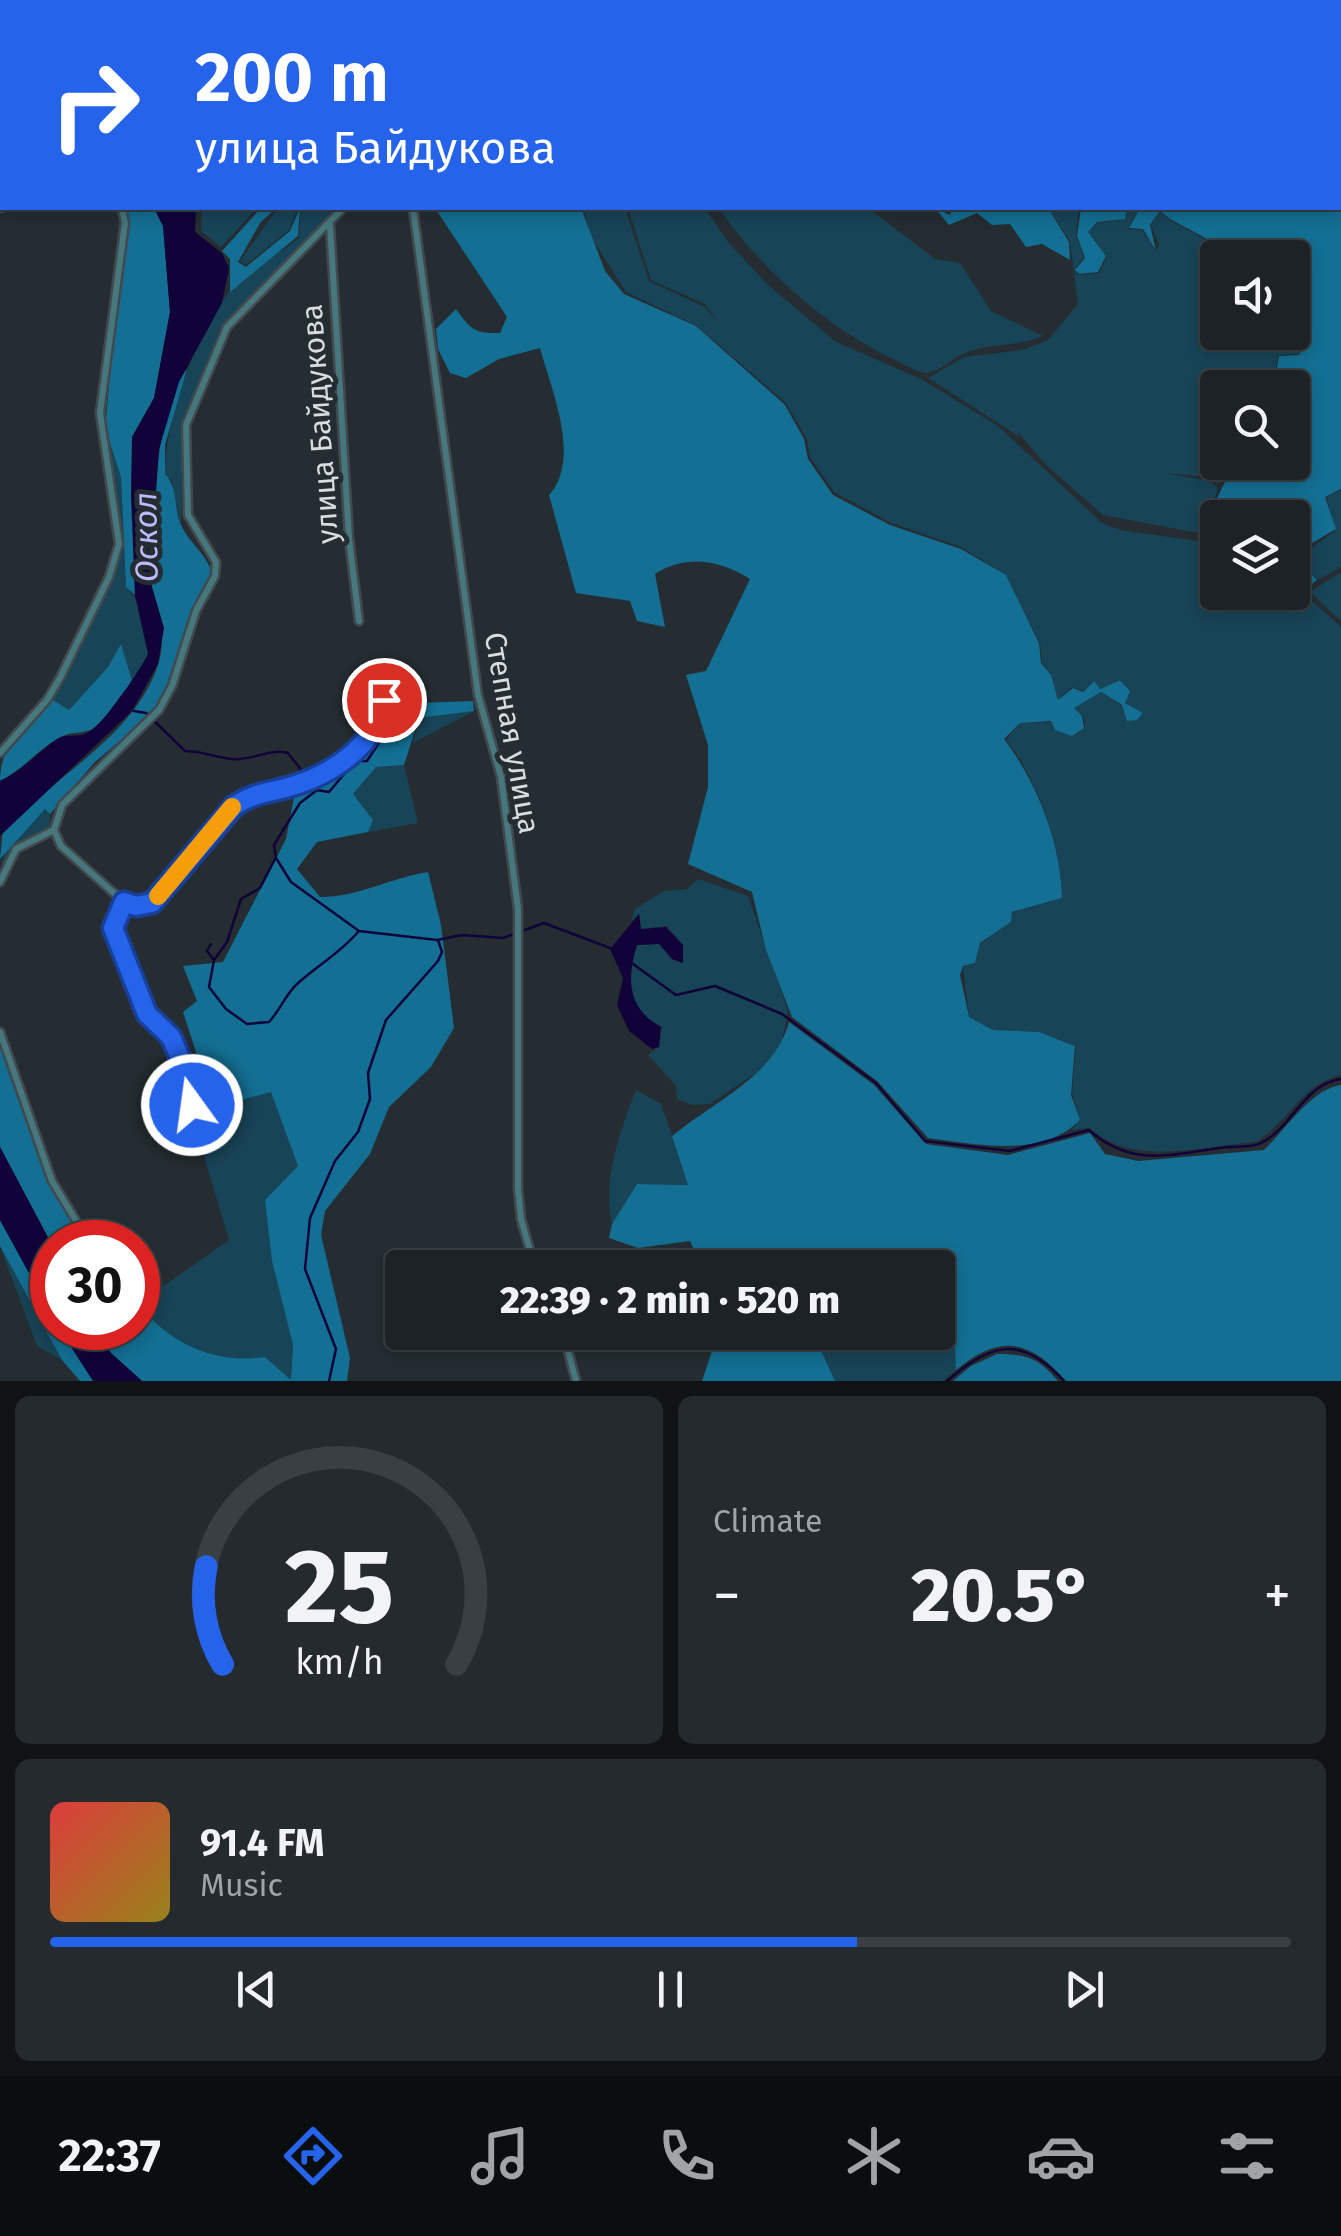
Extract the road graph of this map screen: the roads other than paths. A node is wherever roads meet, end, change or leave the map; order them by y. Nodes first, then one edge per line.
1 (122, 210) edge
2 (341, 210) edge
3 (413, 210) edge
4 (330, 224) junction
5 (359, 621) dead end
6 (384, 700) dead end
7 (0, 752) edge
8 (54, 830) junction
9 (0, 882) edge
10 (124, 902) junction
11 (0, 1032) edge
12 (182, 1132) dead end
13 (76, 1220) edge
14 (530, 1250) edge
15 (568, 1350) edge
16 (576, 1381) edge

1 - 7 street
2 - 4 street
3 - 14 street, Степная улица
4 - 5 street, улица Байдукова
4 - 8 street
6 - 10 street
8 - 9 street
8 - 10 street
10 - 12 street
11 - 13 street
15 - 16 street

